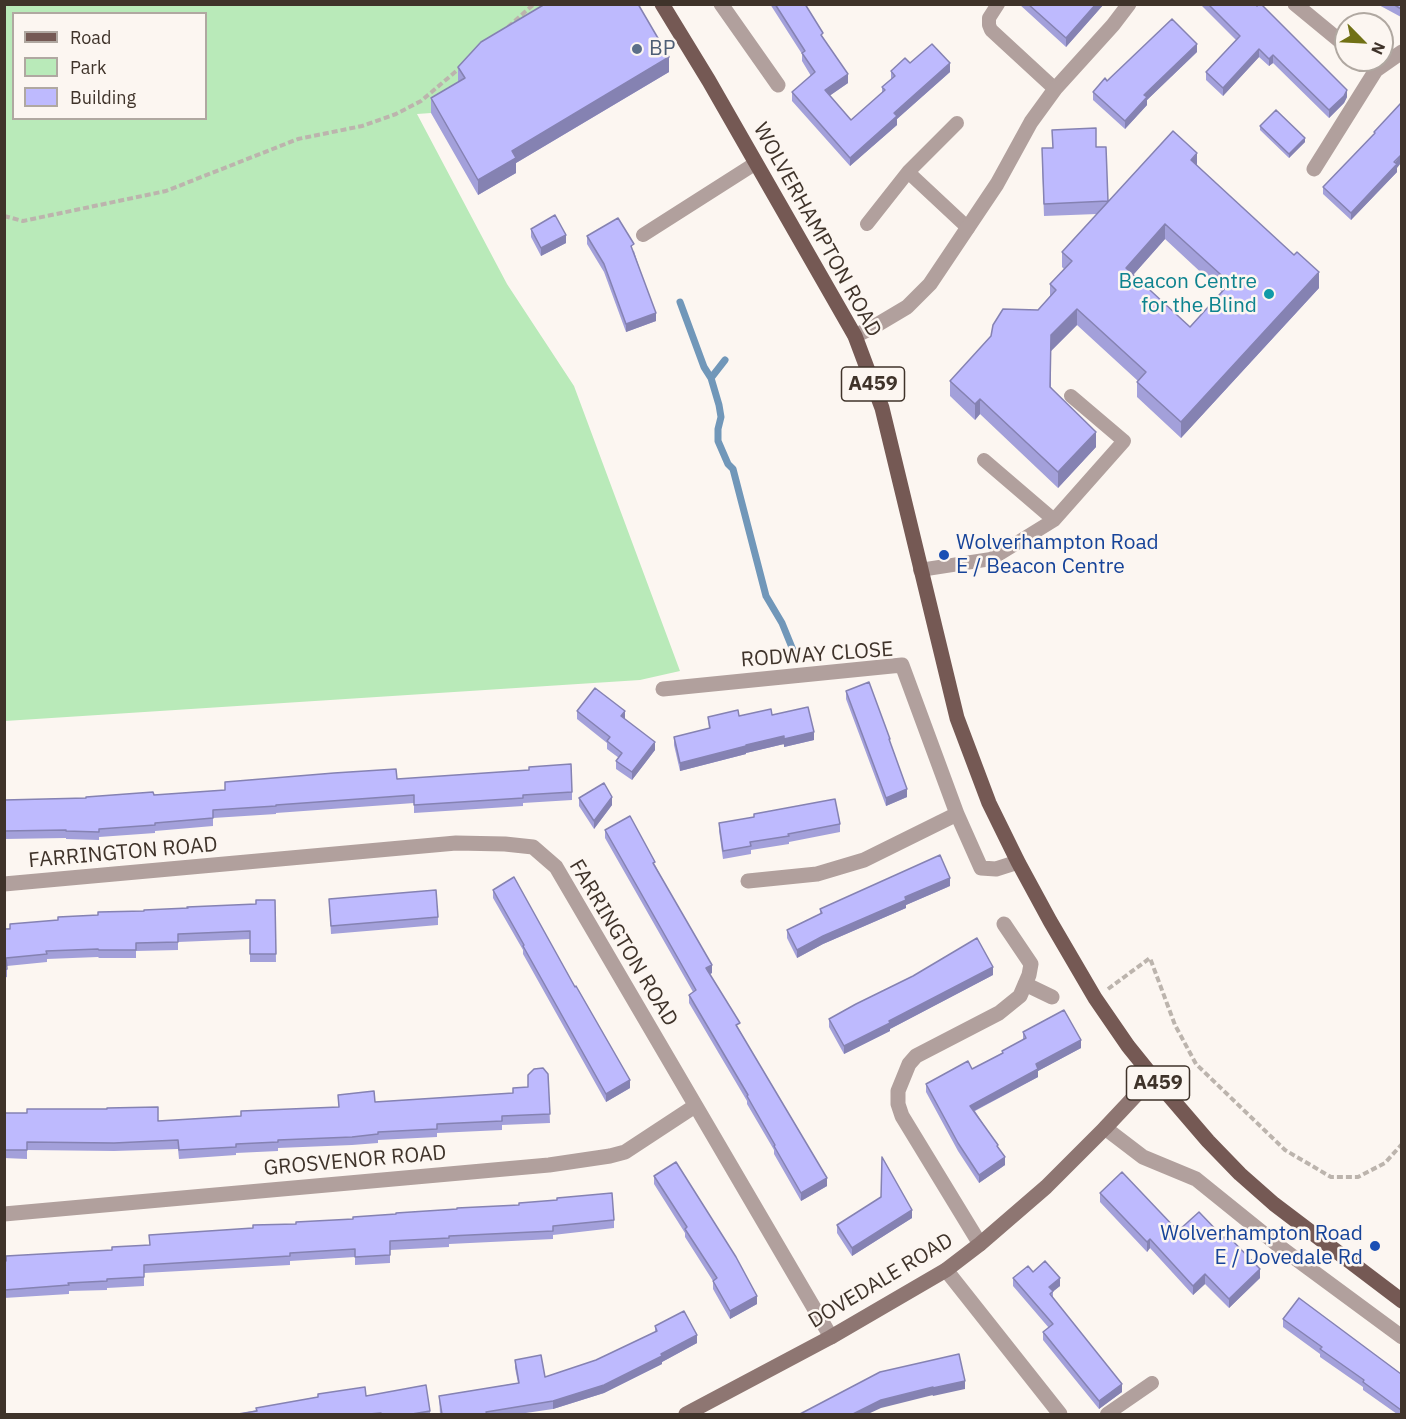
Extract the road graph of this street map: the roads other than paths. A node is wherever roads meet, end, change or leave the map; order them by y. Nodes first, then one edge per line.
1 (662, 4) edge
2 (721, 4) edge
3 (998, 4) edge
4 (1129, 4) edge
5 (1295, 4) edge
6 (1334, 35) edge
7 (1375, 72) edge
8 (778, 85) dead end
9 (1055, 89) junction
10 (957, 123) dead end
11 (756, 163) junction
12 (1314, 169) dead end
13 (908, 172) junction
14 (867, 224) dead end
15 (968, 228) junction
16 (643, 235) dead end
17 (855, 336) junction
18 (1071, 396) dead end
19 (984, 460) dead end
20 (1054, 520) junction
21 (920, 570) junction
22 (663, 689) dead end
23 (957, 814) junction
24 (1018, 862) junction
25 (748, 881) dead end
26 (4, 885) edge
27 (1004, 924) dead end
28 (1025, 984) junction
29 (1052, 997) dead end
30 (1153, 1077) junction
31 (695, 1106) junction
32 (1105, 1128) junction
33 (4, 1214) edge
34 (980, 1244) junction
35 (946, 1270) junction
36 (1401, 1301) edge
37 (831, 1337) junction
38 (1401, 1337) edge
39 (1152, 1383) dead end
40 (686, 1414) edge
41 (1060, 1414) edge
42 (1107, 1414) edge

1 - 11 main road, WOLVERHAMPTON ROAD / A459
2 - 8 street
3 - 9 lane
4 - 9 street
5 - 6 street
7 - 12 street
9 - 15 street
10 - 13 lane
11 - 16 lane
11 - 17 main road, WOLVERHAMPTON ROAD / A459
13 - 14 lane
13 - 15 lane
15 - 17 street
17 - 21 main road, WOLVERHAMPTON ROAD / A459
18 - 20 lane
19 - 20 lane
20 - 21 lane
21 - 24 main road, WOLVERHAMPTON ROAD / A459
22 - 23 street, RODWAY CLOSE
23 - 24 street, RODWAY CLOSE
23 - 25 street
24 - 30 main road, A459
26 - 31 street, FARRINGTON ROAD
27 - 28 street
28 - 29 street
28 - 34 street
30 - 32 street, DOVEDALE ROAD
30 - 36 main road, A459
31 - 33 street, GROSVENOR ROAD
31 - 37 street, FARRINGTON ROAD
32 - 34 street, DOVEDALE ROAD
32 - 38 street
34 - 35 street, DOVEDALE ROAD
35 - 37 street, DOVEDALE ROAD
35 - 41 street
37 - 40 street, DOVEDALE ROAD
39 - 42 lane

